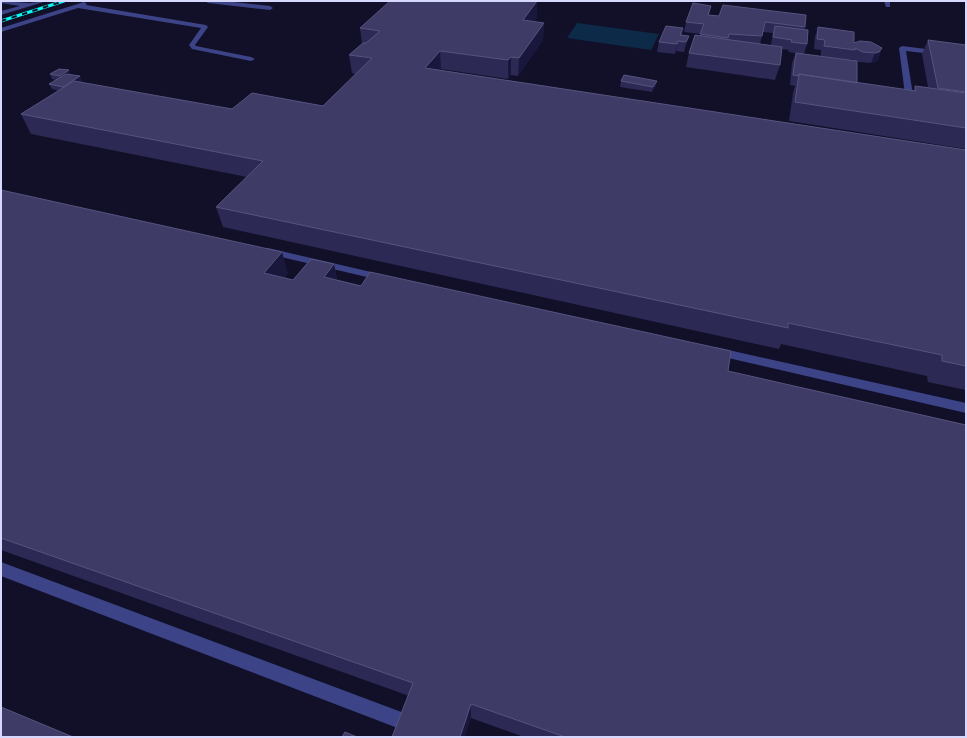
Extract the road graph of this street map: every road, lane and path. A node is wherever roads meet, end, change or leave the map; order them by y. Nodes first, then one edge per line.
1 (1, 1) edge
2 (44, 1) edge
3 (93, 1) edge
4 (208, 1) edge
5 (29, 5) junction
6 (77, 6) junction
7 (270, 8) dead end
8 (1, 13) edge
9 (1, 30) edge
10 (966, 56) edge
11 (251, 58) dead end
12 (924, 104) edge
13 (258, 249) edge
14 (398, 281) edge
15 (701, 348) edge
16 (966, 408) edge
17 (1, 569) edge
18 (444, 737) edge

1 - 5 street
2 - 5 street
3 - 6 street
4 - 7 street
5 - 8 street
6 - 9 street
6 - 11 street
10 - 12 street
13 - 14 street
15 - 16 street
17 - 18 street

